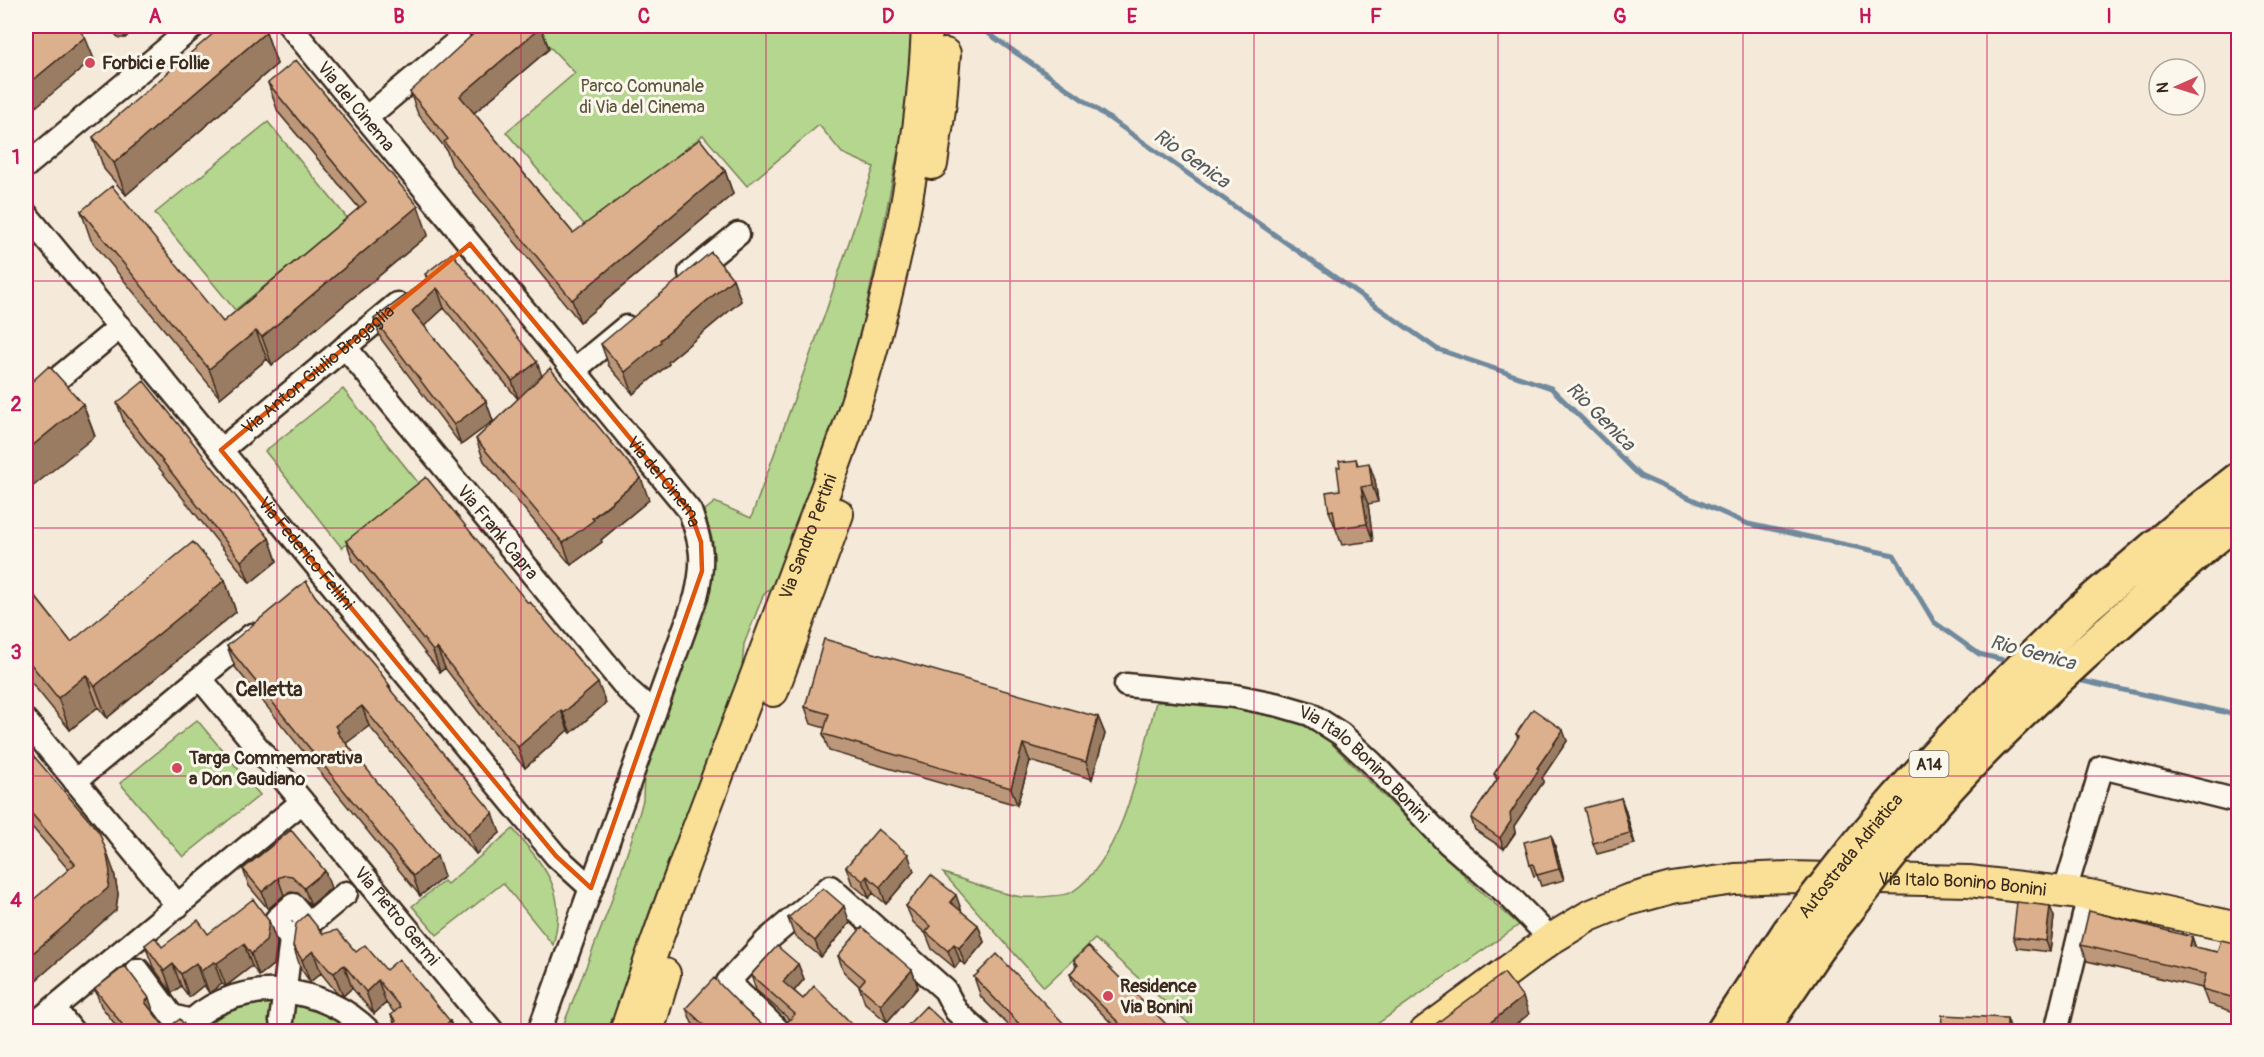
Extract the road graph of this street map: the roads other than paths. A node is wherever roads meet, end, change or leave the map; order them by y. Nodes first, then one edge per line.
1 (194, 26) edge
2 (290, 26) edge
3 (936, 33) edge
4 (459, 40) dead end
5 (366, 117) junction
6 (26, 166) edge
7 (26, 214) edge
8 (738, 234) dead end
9 (470, 244) junction
10 (452, 259) edge
11 (674, 287) edge
12 (416, 288) edge
13 (638, 317) edge
14 (120, 327) junction
15 (345, 347) junction
16 (574, 370) junction
17 (26, 405) edge
18 (221, 450) junction
19 (2238, 480) edge
20 (2238, 519) edge
21 (324, 576) junction
22 (306, 590) edge
23 (271, 620) edge
24 (200, 678) junction
25 (1126, 685) dead end
26 (654, 713) junction
27 (26, 721) edge
28 (75, 781) junction
29 (2238, 801) edge
30 (302, 802) junction
31 (591, 888) junction
32 (346, 893) dead end
33 (2077, 893) junction
34 (178, 906) junction
35 (2238, 928) edge
36 (1551, 939) junction
37 (1803, 940) junction
38 (138, 970) dead end
39 (284, 991) junction
40 (54, 1008) junction
41 (196, 1026) edge
42 (281, 1028) edge
43 (26, 1031) edge
44 (73, 1032) edge
45 (370, 1032) edge
46 (493, 1032) edge
47 (538, 1032) edge
48 (625, 1032) edge
49 (648, 1032) edge
50 (780, 1032) edge
51 (979, 1032) edge
52 (1425, 1032) edge
53 (1723, 1032) edge
54 (1760, 1032) edge
55 (2056, 1032) edge

1 - 6 street
2 - 5 street, Via del Cinema
3 - 48 main road, Via Sandro Pertini
3 - 49 main road, Via Sandro Pertini
4 - 5 street
5 - 9 street, Via del Cinema
7 - 14 street, Via Federico Fellini
8 - 11 street
9 - 10 street
9 - 16 street, Via del Cinema
12 - 15 street, Via Anton Giulio Bragaglia
13 - 16 street
14 - 17 street
14 - 18 street, Via Federico Fellini
15 - 18 street, Via Anton Giulio Bragaglia
15 - 26 street, Via Frank Capra
16 - 26 street, Via del Cinema
18 - 21 street, Via Federico Fellini
19 - 37 highway, Autostrada Adriatica / A14, bridge
20 - 37 highway, Autostrada Adriatica / A14, bridge
21 - 22 street
21 - 31 street, Via Federico Fellini
23 - 24 street
24 - 28 street
24 - 30 street, Via Pietro Germi
25 - 36 street, Via Italo Bonino Bonini
26 - 31 street, Via del Cinema
27 - 28 street
28 - 34 street
29 - 33 street
30 - 34 street
30 - 46 street, Via Pietro Germi
31 - 47 street, Via del Cinema
32 - 39 street
33 - 35 main road, Via Italo Bonino Bonini
33 - 36 main road, Via Italo Bonino Bonini
33 - 55 street
34 - 40 street
36 - 52 main road, Via Italo Bonino Bonini
37 - 53 highway, Autostrada Adriatica / A14
37 - 54 highway, Autostrada Adriatica / A14
38 - 41 street
39 - 41 street
39 - 42 street
39 - 45 street
40 - 43 street
40 - 44 street
50 - 51 street

